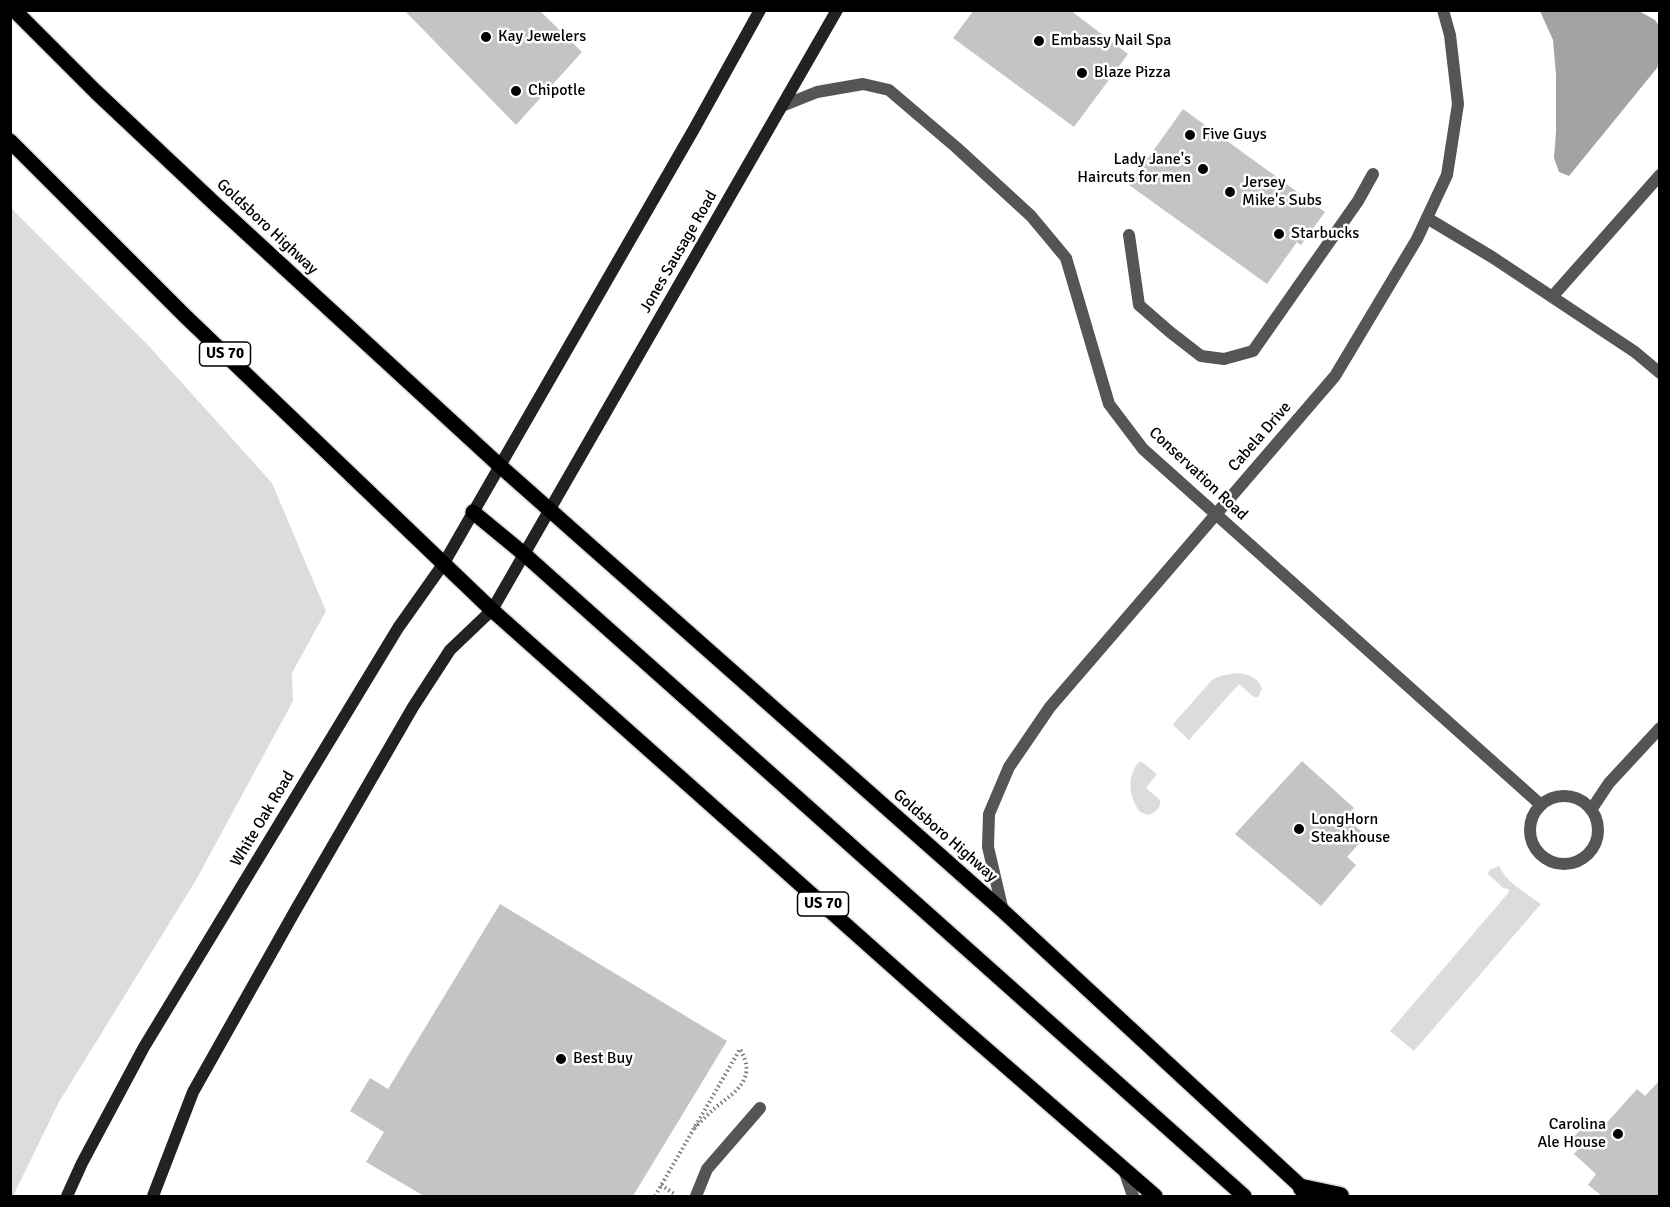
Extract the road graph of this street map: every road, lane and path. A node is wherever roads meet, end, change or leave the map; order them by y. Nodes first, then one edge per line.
1 (14, 10) edge
2 (760, 10) edge
3 (837, 10) edge
4 (1443, 10) edge
5 (782, 106) junction
6 (10, 141) edge
7 (1373, 174) dead end
8 (1659, 175) edge
9 (1427, 218) junction
10 (1129, 236) dead end
11 (1552, 297) junction
12 (1659, 374) edge
13 (500, 466) junction
14 (549, 509) junction
15 (473, 512) junction
16 (1216, 514) junction
17 (524, 554) junction
18 (444, 563) junction
19 (492, 610) junction
20 (1659, 728) edge
21 (1540, 805) junction
22 (1591, 810) junction
23 (1003, 910) junction
24 (760, 1108) dead end
25 (692, 1130) junction
26 (1122, 1166) junction
27 (661, 1185) junction
28 (1306, 1192) edge
29 (68, 1197) edge
30 (153, 1197) edge
31 (655, 1197) edge
32 (679, 1197) edge
33 (696, 1197) edge
34 (1133, 1197) edge
35 (1155, 1197) edge
36 (1244, 1197) edge
37 (1340, 1197) edge

1 - 13 main road, Goldsboro Highway
2 - 13 main road
3 - 5 main road, Jones Sausage Road
4 - 9 street, Cabela Drive
5 - 14 main road, Jones Sausage Road
5 - 16 street, Conservation Road
6 - 18 main road, US 70
7 - 10 street
8 - 11 street
9 - 11 street
9 - 16 street, Cabela Drive
11 - 12 street
13 - 14 main road, Goldsboro Highway
13 - 15 main road, White Oak Road
14 - 17 main road
14 - 23 main road, Goldsboro Highway
15 - 17 main road
15 - 18 main road, White Oak Road
16 - 21 street, Conservation Road
16 - 23 street, Cabela Drive
17 - 19 main road
17 - 36 main road
18 - 19 main road, US 70
18 - 29 main road, White Oak Road
19 - 26 main road, US 70
19 - 30 main road
20 - 22 street
21 - 22 street
21 - 22 street
23 - 28 main road, Goldsboro Highway
24 - 33 street
25 - 25 path
25 - 27 path
26 - 34 street
26 - 35 main road, US 70
27 - 31 path
27 - 32 path
28 - 37 highway

